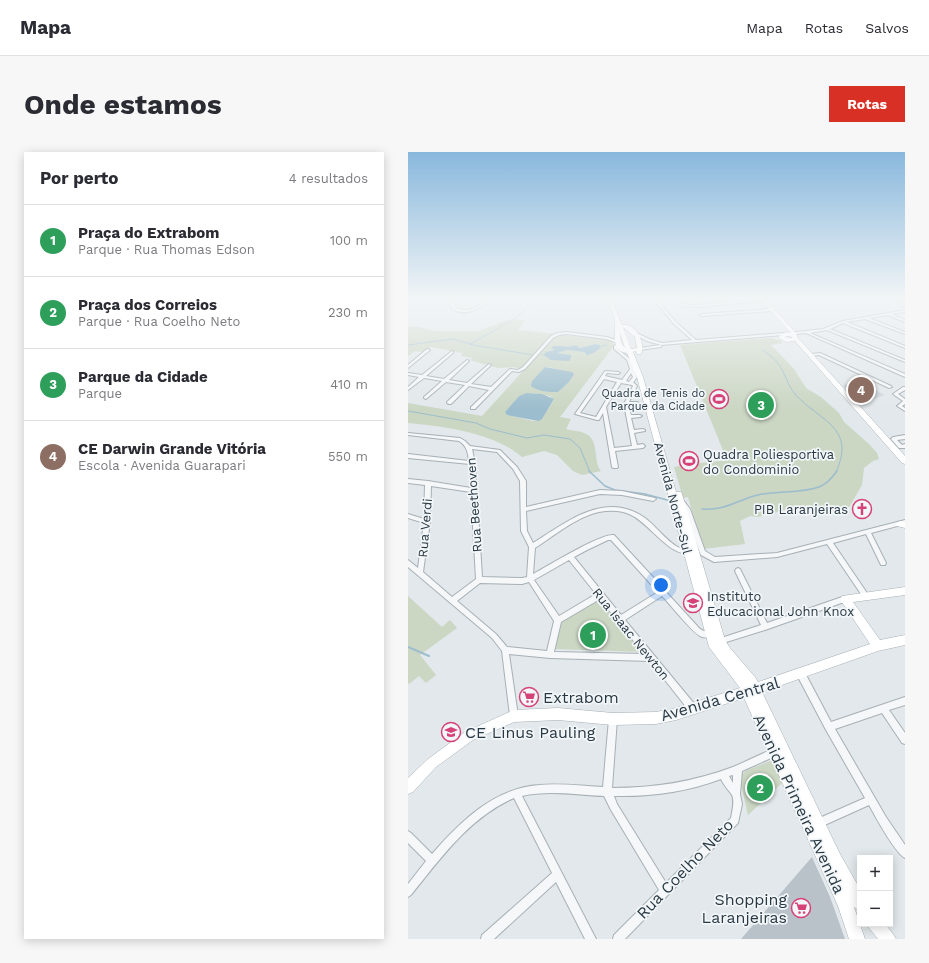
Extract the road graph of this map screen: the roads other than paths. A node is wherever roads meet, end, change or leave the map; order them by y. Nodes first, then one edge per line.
1 (616, 334) edge
2 (557, 335) edge
3 (582, 335) edge
4 (613, 335) edge
5 (625, 335) edge
6 (636, 335) edge
7 (639, 335) edge
8 (688, 335) edge
9 (789, 335) junction
10 (811, 335) edge
11 (842, 335) edge
12 (875, 335) edge
13 (602, 337) junction
14 (696, 342) junction
15 (619, 343) junction
16 (905, 347) edge
17 (806, 349) junction
18 (428, 350) dead end
19 (631, 351) junction
20 (452, 352) dead end
21 (811, 354) junction
22 (467, 361) dead end
23 (905, 361) edge
24 (489, 365) dead end
25 (635, 365) junction
26 (408, 367) edge
27 (618, 373) dead end
28 (408, 374) edge
29 (628, 376) junction
30 (905, 376) edge
31 (423, 377) junction
32 (602, 377) junction
33 (637, 377) junction
34 (446, 381) junction
35 (622, 381) junction
36 (630, 383) junction
37 (468, 385) junction
38 (890, 387) dead end
39 (905, 388) edge
40 (408, 389) edge
41 (493, 389) junction
42 (426, 398) dead end
43 (905, 401) edge
44 (449, 403) dead end
45 (637, 403) dead end
46 (626, 404) junction
47 (604, 406) junction
48 (473, 408) dead end
49 (905, 410) edge
50 (599, 414) junction
51 (606, 415) junction
52 (640, 416) dead end
53 (628, 417) junction
54 (644, 430) dead end
55 (632, 432) junction
56 (408, 434) edge
57 (905, 437) edge
58 (889, 439) junction
59 (643, 446) dead end
60 (469, 447) junction
61 (635, 447) junction
62 (900, 447) edge
63 (612, 450) junction
64 (408, 456) edge
65 (905, 461) edge
66 (472, 463) junction
67 (615, 467) dead end
68 (408, 481) edge
69 (428, 483) junction
70 (473, 490) junction
71 (653, 499) dead end
72 (680, 499) junction
73 (523, 510) junction
74 (408, 516) edge
75 (427, 522) junction
76 (903, 524) edge
77 (868, 532) junction
78 (829, 542) junction
79 (532, 547) junction
80 (687, 551) junction
81 (570, 558) junction
82 (408, 562) edge
83 (883, 564) dead end
84 (738, 572) dead end
85 (420, 574) junction
86 (530, 579) junction
87 (479, 580) junction
88 (905, 591) edge
89 (664, 592) junction
90 (600, 595) junction
91 (865, 595) junction
92 (845, 599) junction
93 (453, 600) junction
94 (558, 620) junction
95 (620, 620) junction
96 (766, 627) junction
97 (709, 634) junction
98 (905, 640) edge
99 (720, 641) junction
100 (878, 646) junction
101 (505, 650) junction
102 (550, 655) junction
103 (650, 658) junction
104 (801, 674) junction
105 (751, 691) junction
106 (905, 701) edge
107 (883, 708) junction
108 (693, 709) junction
109 (514, 716) junction
110 (613, 719) junction
111 (829, 727) junction
112 (905, 740) edge
113 (775, 752) junction
114 (738, 770) junction
115 (724, 775) junction
116 (408, 787) edge
117 (607, 792) junction
118 (516, 794) junction
119 (736, 794) junction
120 (871, 800) junction
121 (818, 823) junction
122 (408, 836) edge
123 (905, 853) edge
124 (432, 861) junction
125 (558, 874) junction
126 (665, 890) junction
127 (408, 892) edge
128 (857, 899) edge
129 (878, 927) edge
130 (486, 939) edge
131 (591, 939) edge
132 (618, 939) edge
133 (857, 939) edge
134 (888, 939) edge

1 - 15 main road
2 - 41 street
3 - 13 street
4 - 13 street
5 - 19 main road, Avenida Norte-Sul
6 - 19 main road
7 - 14 street
8 - 14 street
9 - 14 street
9 - 17 main road
9 - 17 main road
10 - 30 street
11 - 23 street
12 - 16 street
13 - 15 street
14 - 19 street
15 - 19 main road
17 - 21 main road
18 - 26 street
19 - 25 main road, Avenida Norte-Sul
19 - 25 street
20 - 31 street
21 - 38 street
21 - 58 main road
22 - 34 street
24 - 37 street
25 - 29 street
25 - 33 main road, Avenida Norte-Sul
25 - 72 main road, Avenida Norte-Sul
27 - 32 street
28 - 31 street
29 - 33 street
29 - 35 street
31 - 34 street
31 - 40 street
32 - 35 street
32 - 50 street
33 - 36 street
33 - 80 main road, Avenida Norte-Sul
34 - 37 street
34 - 42 street
35 - 36 street
35 - 47 street
36 - 46 street
37 - 41 street
37 - 44 street
39 - 43 street
41 - 48 street
43 - 49 street
45 - 46 street
46 - 53 street
47 - 50 street
47 - 51 street
50 - 51 street
51 - 63 street
52 - 53 street
53 - 55 street
54 - 55 street
55 - 61 street
56 - 60 street, Rua Beethoven
57 - 58 street
58 - 62 main road
59 - 61 street
60 - 66 street, Rua Beethoven
60 - 73 street
61 - 63 street
62 - 65 main road
63 - 67 street
64 - 66 street
66 - 70 street, Rua Beethoven
68 - 69 street
69 - 70 street
69 - 75 street, Rua Verdi
70 - 87 street, Rua Beethoven
71 - 73 street
72 - 78 street
72 - 99 main road, Avenida Norte-Sul
73 - 79 street
74 - 75 street
75 - 85 street, Rua Verdi
76 - 77 street
77 - 78 street
77 - 83 street
78 - 91 street
79 - 80 street
79 - 86 street
80 - 97 main road, Avenida Norte-Sul
81 - 86 street
81 - 89 street
81 - 90 street, Rua Isaac Newton
82 - 85 street
84 - 96 street
85 - 93 street
86 - 87 street
86 - 94 street
87 - 93 street
88 - 91 main road
89 - 95 street
89 - 97 street
90 - 94 street
90 - 95 street, Rua Isaac Newton
91 - 92 main road
92 - 96 street
92 - 100 main road
93 - 101 street
94 - 102 street
95 - 103 street, Rua Isaac Newton
96 - 99 street
97 - 105 main road, Avenida Norte-Sul
98 - 100 main road, Avenida Central
99 - 105 main road, Avenida Norte-Sul
100 - 104 main road, Avenida Central
101 - 102 street
101 - 109 street
102 - 103 street
103 - 108 street, Rua Isaac Newton
104 - 105 main road, Avenida Central
104 - 111 street
105 - 108 main road, Avenida Central
105 - 113 main road, Avenida Primeira Avenida
105 - 121 main road, Avenida Primeira Avenida
106 - 107 street
107 - 111 street
107 - 112 street
108 - 110 main road, Avenida Central
109 - 110 main road, Avenida Central
109 - 116 main road, Avenida Central
110 - 117 street
111 - 120 street
113 - 114 street
113 - 133 main road, Avenida Primeira Avenida
114 - 115 street
114 - 119 street, Rua Coelho Neto
115 - 117 street
115 - 119 street
117 - 118 street
117 - 126 street
118 - 124 street
118 - 125 street
119 - 126 street, Rua Coelho Neto
120 - 121 street
120 - 123 street
121 - 128 main road, Avenida Primeira Avenida
122 - 124 street
124 - 127 street
125 - 130 street
125 - 131 street
126 - 132 street, Rua Coelho Neto
129 - 134 main road

